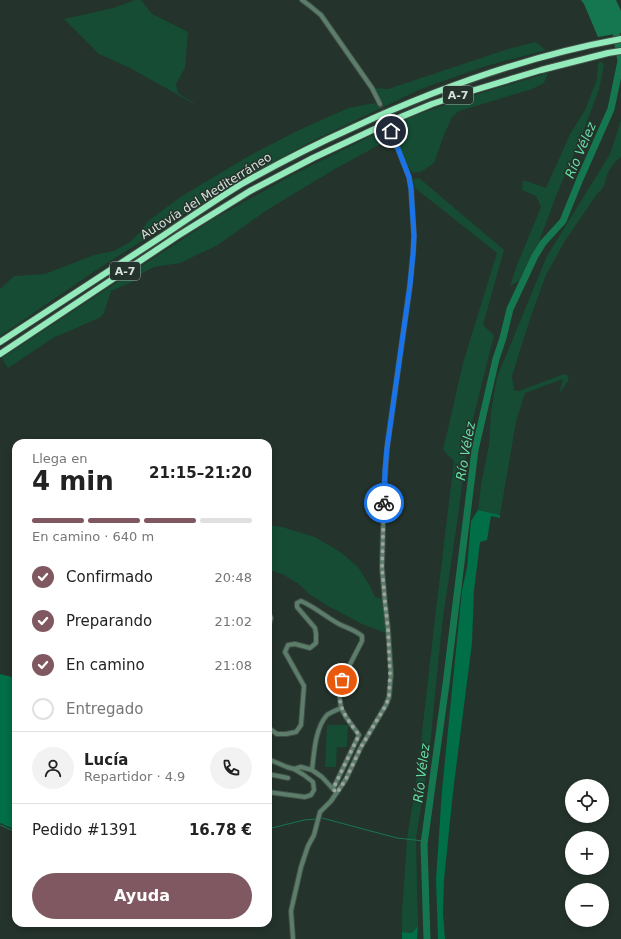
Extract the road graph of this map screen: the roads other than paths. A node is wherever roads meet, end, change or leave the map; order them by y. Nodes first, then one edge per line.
1 (302, 0) edge
2 (621, 39) edge
3 (621, 51) edge
4 (380, 104) tunnel mouth
5 (391, 131) tunnel mouth
6 (0, 342) edge
7 (0, 354) edge
8 (342, 708) junction
9 (272, 730) edge
10 (272, 761) edge
11 (294, 769) junction
12 (312, 770) junction
13 (272, 775) edge
14 (288, 778) dead end
15 (333, 789) junction
16 (272, 792) edge
17 (337, 793) junction
18 (293, 939) edge

1 - 4 street
2 - 6 highway, Autovía del Mediterráneo / A-7
3 - 7 highway, Autovía del Mediterráneo / A-7
5 - 17 street
8 - 9 street
8 - 12 street
8 - 15 street
10 - 11 street
11 - 12 street
11 - 16 street
12 - 15 street
13 - 14 street
15 - 17 street
17 - 18 street

